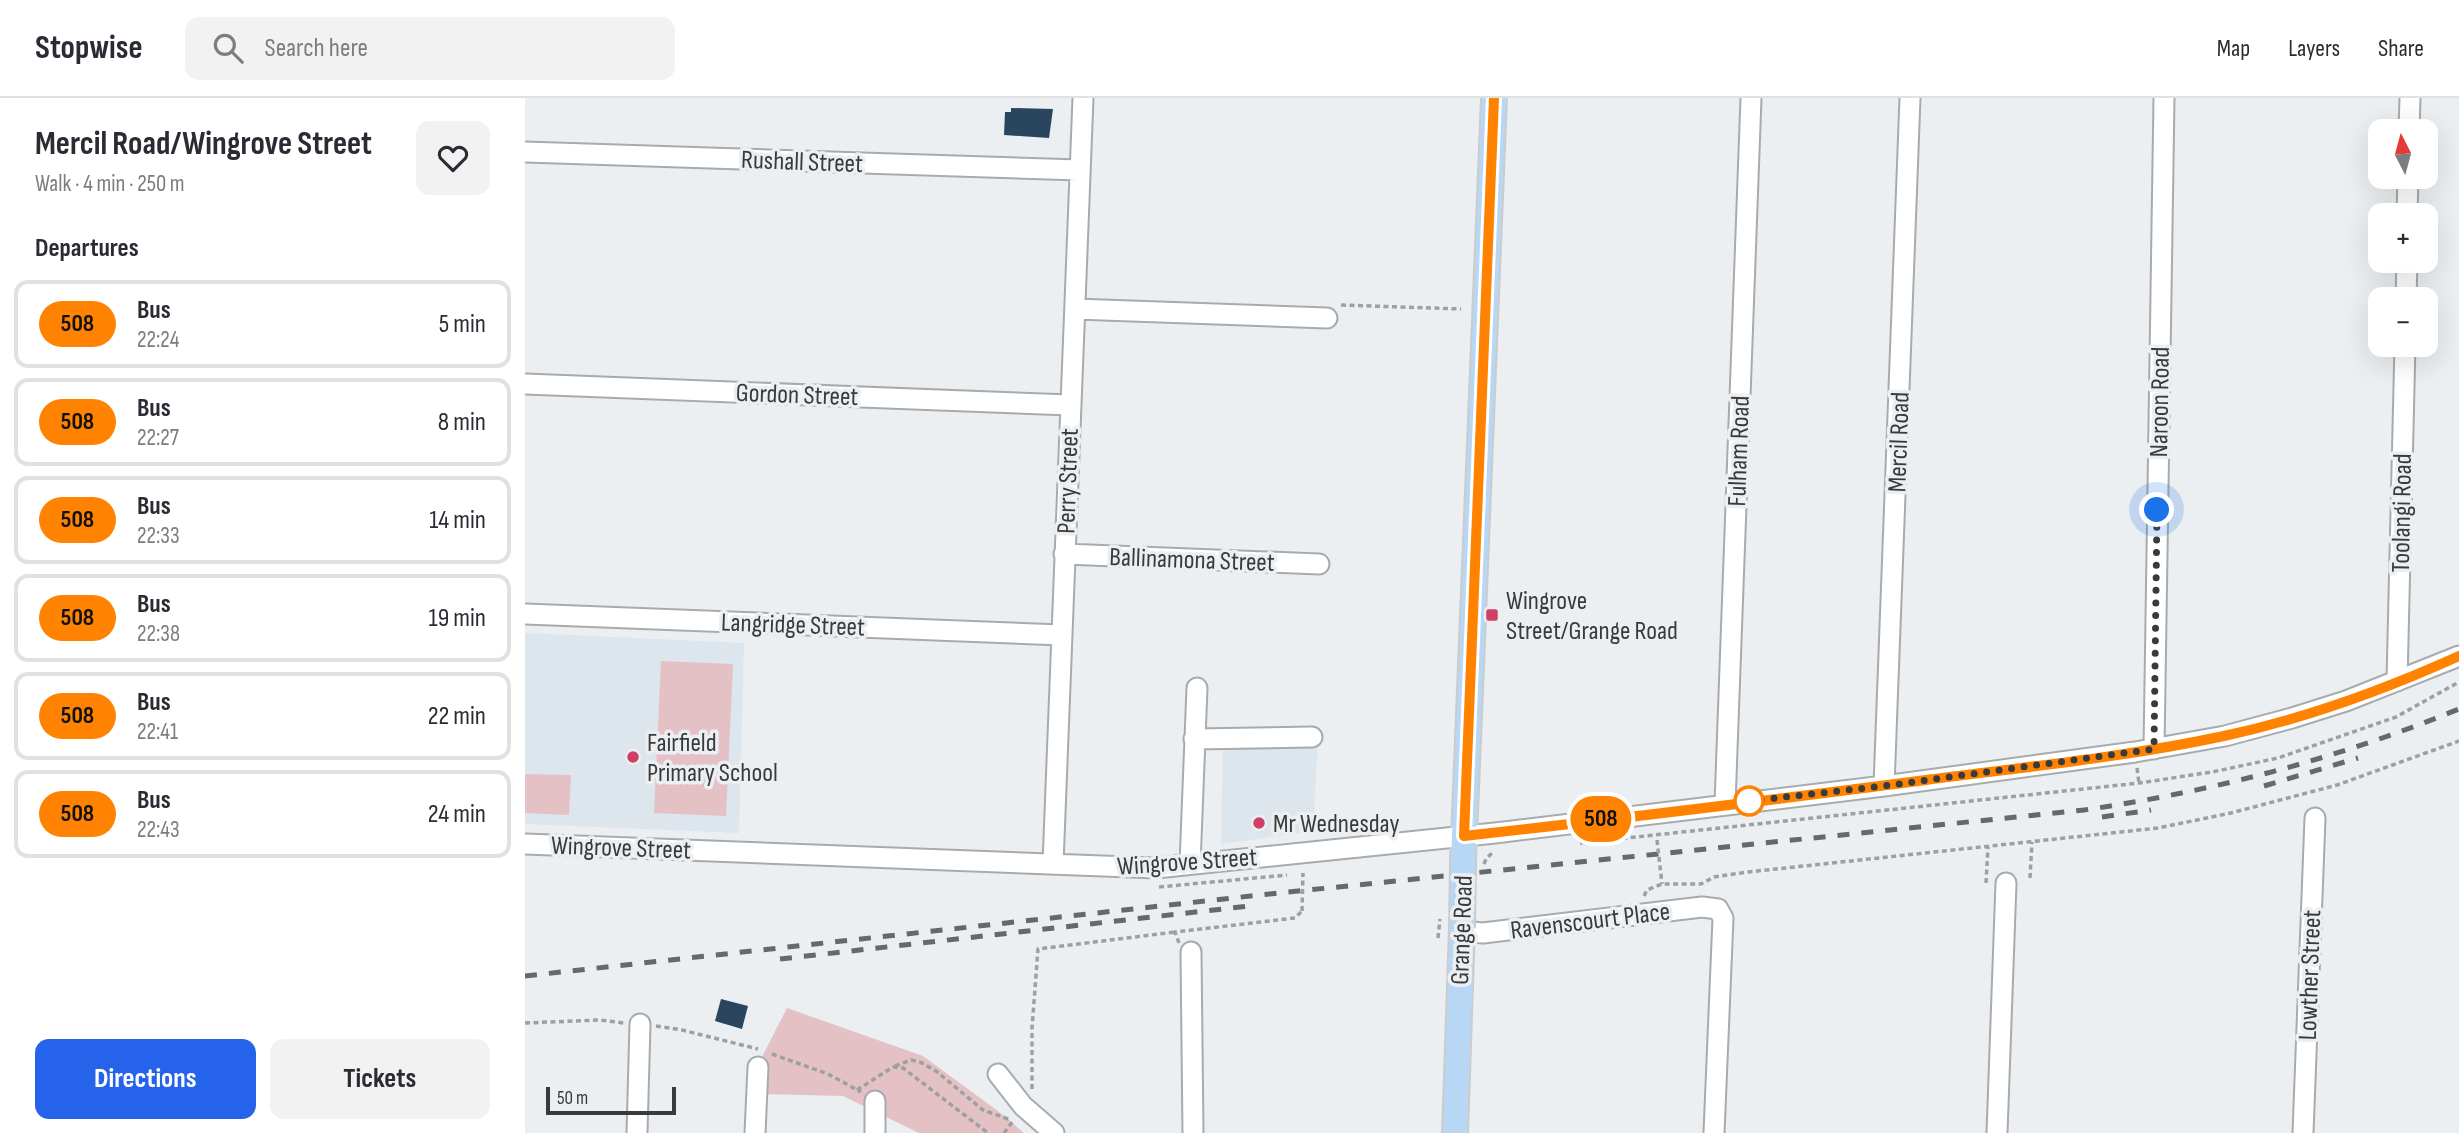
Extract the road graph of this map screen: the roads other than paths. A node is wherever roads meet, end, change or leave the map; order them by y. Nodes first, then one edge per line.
1 (1083, 98) edge
2 (1494, 98) edge
3 (1751, 98) edge
4 (1910, 98) edge
5 (2164, 98) edge
6 (2410, 98) edge
7 (2409, 119) edge
8 (525, 152) edge
9 (1080, 170) junction
10 (1075, 309) junction
11 (1329, 312) road end
12 (2405, 357) edge
13 (525, 384) edge
14 (1070, 405) junction
15 (1064, 554) junction
16 (1319, 564) dead end
17 (525, 614) edge
18 (1062, 635) junction
19 (2459, 656) edge
20 (2397, 681) junction
21 (1197, 688) dead end
22 (1312, 737) dead end
23 (1194, 739) junction
24 (2154, 749) junction
25 (1884, 786) junction
26 (1725, 804) junction
27 (2315, 818) dead end
28 (1464, 836) junction
29 (525, 844) edge
30 (1053, 864) junction
31 (1191, 864) junction
32 (2006, 883) dead end
33 (1462, 930) junction
34 (1191, 952) road end
35 (640, 1024) road end
36 (758, 1067) dead end
37 (998, 1074) dead end
38 (875, 1101) road end
39 (637, 1133) edge
40 (755, 1133) edge
41 (875, 1133) edge
42 (1054, 1133) edge
43 (1193, 1133) edge
44 (1455, 1133) edge
45 (1714, 1133) edge
46 (1997, 1133) edge
47 (2302, 1133) edge

1 - 9 street, Perry Street
2 - 28 main road, Grange Road
3 - 26 street, Fulham Road
4 - 25 street, Mercil Road
5 - 24 street, Naroon Road
6 - 7 street
8 - 9 street, Rushall Street
9 - 10 street, Perry Street
10 - 11 street
10 - 14 street, Perry Street
12 - 20 street, Toolangi Road
13 - 14 street, Gordon Street
14 - 15 street, Perry Street
15 - 16 street, Ballinamona Street
15 - 18 street, Perry Street
17 - 18 street, Langridge Street
18 - 30 street, Perry Street
19 - 20 street, Wingrove Street
20 - 24 street, Wingrove Street
21 - 23 street
22 - 23 street
23 - 31 street
24 - 25 street, Wingrove Street
25 - 26 street, Wingrove Street
26 - 28 street, Wingrove Street
27 - 47 street, Lowther Street
28 - 31 street, Wingrove Street
28 - 33 main road, Grange Road, bridge
29 - 30 street, Wingrove Street
30 - 31 street, Wingrove Street
32 - 46 street
33 - 44 main road, Grange Road
33 - 45 street, Ravenscourt Place
34 - 43 street
35 - 39 street
36 - 40 street
37 - 42 street
38 - 41 street

